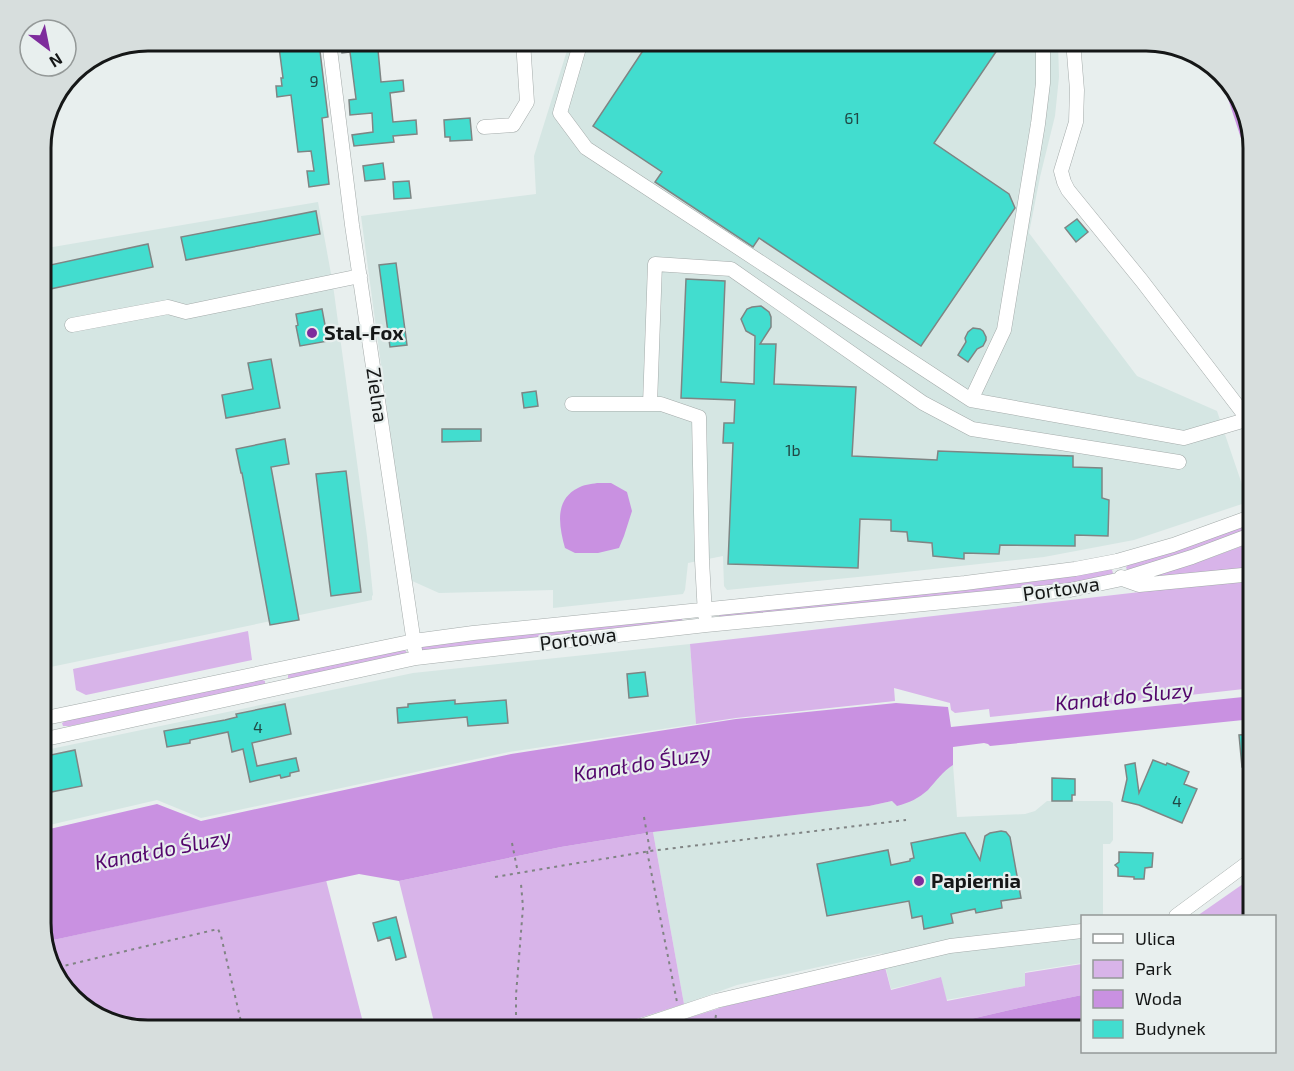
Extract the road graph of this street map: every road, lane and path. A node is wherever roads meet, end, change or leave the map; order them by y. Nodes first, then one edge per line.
1 (330, 51) edge
2 (524, 51) edge
3 (578, 51) edge
4 (1043, 51) edge
5 (1074, 51) edge
6 (484, 128) dead end
7 (360, 276) junction
8 (72, 325) dead end
9 (971, 400) junction
10 (572, 404) dead end
11 (650, 404) junction
12 (1243, 412) edge
13 (1243, 424) edge
14 (1179, 462) dead end
15 (1243, 520) edge
16 (1243, 538) edge
17 (1117, 561) junction
18 (1243, 575) edge
19 (1122, 579) junction
20 (704, 609) junction
21 (706, 625) junction
22 (414, 641) junction
23 (416, 658) junction
24 (276, 670) junction
25 (279, 688) junction
26 (51, 714) edge
27 (51, 737) edge
28 (644, 817) dead end
29 (906, 820) dead end
30 (512, 843) dead end
31 (649, 851) junction
32 (1243, 867) edge
33 (518, 873) junction
34 (495, 877) dead end
35 (521, 884) dead end
36 (1177, 915) edge
37 (1081, 931) edge
38 (61, 967) edge
39 (680, 1013) junction
40 (241, 1020) edge
41 (516, 1020) edge
42 (659, 1020) edge

1 - 7 street, Zielna
2 - 6 street
3 - 9 street
4 - 9 street
5 - 12 street
7 - 8 street
7 - 22 street, Zielna
9 - 13 street
10 - 11 street
11 - 14 street
11 - 20 street
15 - 17 street, Portowa
16 - 19 street, Portowa
17 - 19 street, Portowa
17 - 20 street, Portowa
18 - 19 street
19 - 21 street, Portowa
20 - 21 street
20 - 22 street, Portowa
21 - 23 street, Portowa
22 - 23 street, Zielna
22 - 24 street, Portowa
23 - 25 street, Portowa
24 - 25 street
24 - 26 street, Portowa
25 - 27 street, Portowa
28 - 31 path
29 - 31 path
30 - 33 path
31 - 33 path
31 - 39 path
32 - 36 street
33 - 34 path
35 - 41 path
37 - 39 street
38 - 40 path
39 - 42 street

